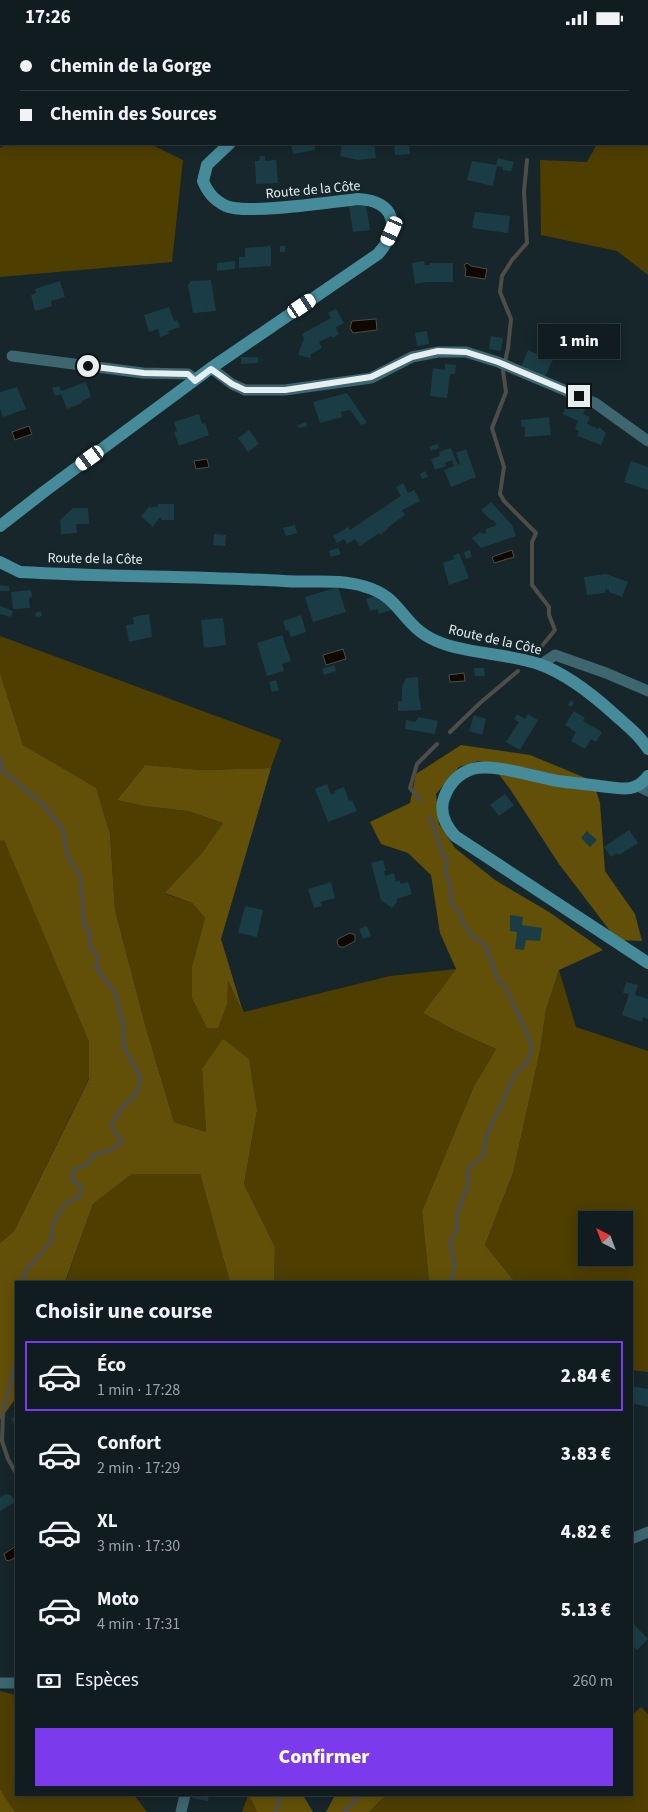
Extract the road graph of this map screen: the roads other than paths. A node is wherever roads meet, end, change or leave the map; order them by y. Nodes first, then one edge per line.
1 (228, 145) edge
2 (12, 356) dead end
3 (211, 369) junction
4 (195, 381) junction
5 (648, 441) edge
6 (0, 526) edge
7 (0, 562) edge
8 (540, 665) junction
9 (648, 691) edge
10 (648, 749) edge
11 (648, 776) edge
12 (643, 789) edge
13 (648, 963) edge
14 (648, 1532) edge
15 (633, 1538) edge
16 (0, 1683) edge
17 (15, 1683) edge
18 (185, 1796) edge
19 (181, 1812) edge

1 - 3 street, Route de la Côte
2 - 4 street
3 - 4 street, Route de la Côte
3 - 5 street
4 - 6 street, Route de la Côte
7 - 8 street, Route de la Côte
8 - 9 street
8 - 10 street, Route de la Côte
11 - 12 street
12 - 13 street
14 - 15 street
16 - 17 street
18 - 19 street

